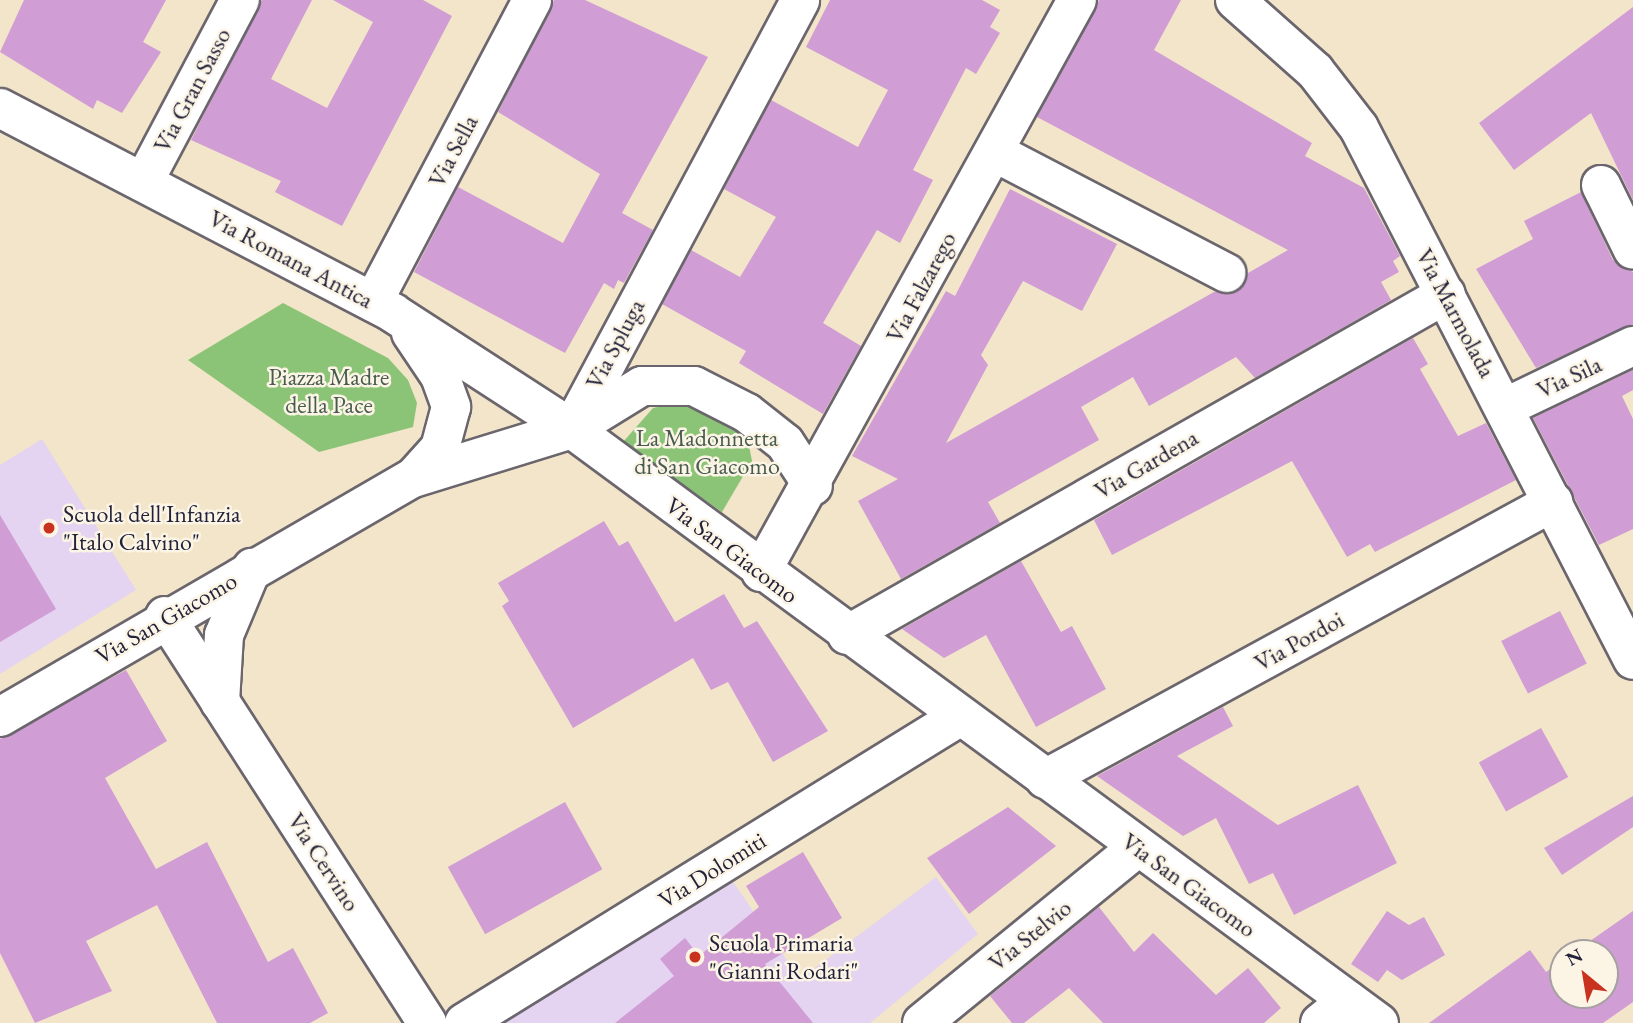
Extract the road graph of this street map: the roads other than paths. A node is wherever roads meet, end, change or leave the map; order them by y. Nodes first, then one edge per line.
1 (240, 0) edge
2 (532, 0) edge
3 (800, 0) edge
4 (1077, 0) edge
5 (1235, 0) edge
6 (0, 108) edge
7 (994, 152) junction
8 (144, 181) junction
9 (1601, 185) dead end
10 (1633, 250) edge
11 (1226, 273) dead end
12 (1446, 294) junction
13 (383, 307) junction
14 (1633, 346) edge
15 (1506, 407) junction
16 (572, 429) junction
17 (413, 478) junction
18 (813, 486) junction
19 (1553, 502) junction
20 (251, 568) junction
21 (761, 572) junction
22 (165, 616) junction
23 (847, 635) junction
24 (1631, 652) edge
25 (220, 702) junction
26 (0, 717) edge
27 (959, 717) junction
28 (1045, 779) junction
29 (1138, 847) junction
30 (1334, 1012) edge
31 (427, 1023) edge
32 (464, 1023) edge
33 (922, 1023) edge
34 (1379, 1023) edge

1 - 8 street, Via Gran Sasso
2 - 13 street, Via Sella
3 - 16 street, Via Spluga
4 - 7 street, Via Falzarego
5 - 12 street, Via Marmolada
6 - 8 street, Via Romana Antica
7 - 11 street
7 - 18 street, Via Falzarego
8 - 13 street, Via Romana Antica
9 - 10 street
12 - 15 street, Via Marmolada
12 - 23 street, Via Gardena
13 - 16 street, Via Romana Antica
13 - 17 street
14 - 15 street, Via Sila
15 - 19 street, Via Marmolada
16 - 17 street, Via San Giacomo
16 - 18 street, Via Spluga
16 - 21 street, Via San Giacomo
17 - 20 street, Via San Giacomo
18 - 21 street, Via Falzarego
19 - 24 street, Via Marmolada
19 - 28 street, Via Pordoi
20 - 22 street, Via San Giacomo
20 - 25 street
21 - 23 street, Via San Giacomo
22 - 25 street, Via Cervino
22 - 26 street, Via San Giacomo
23 - 27 street, Via San Giacomo
25 - 31 street, Via Cervino
27 - 28 street, Via San Giacomo
27 - 32 street, Via Dolomiti
28 - 29 street, Via San Giacomo
29 - 30 street, Via San Giacomo
29 - 33 street, Via Stelvio
30 - 34 street, Via San Giacomo

